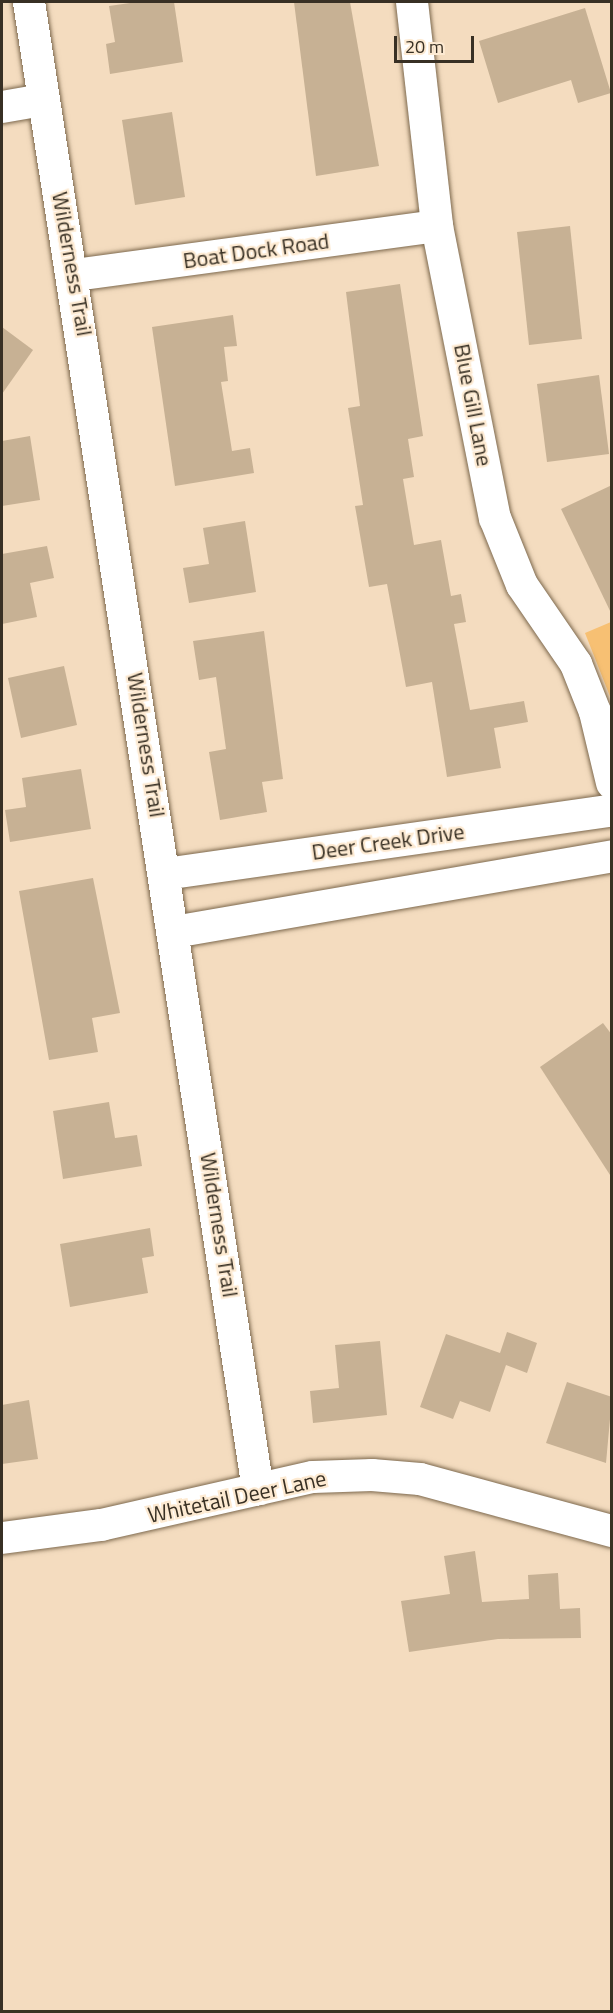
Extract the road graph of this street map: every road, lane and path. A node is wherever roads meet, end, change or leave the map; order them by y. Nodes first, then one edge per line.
1 (29, 2) edge
2 (412, 2) edge
3 (42, 100) junction
4 (2, 107) edge
5 (437, 226) junction
6 (75, 275) junction
7 (612, 783) edge
8 (612, 810) edge
9 (612, 856) edge
10 (165, 874) junction
11 (174, 932) junction
12 (258, 1489) junction
13 (612, 1531) edge
14 (2, 1538) edge

1 - 3 street, Wilderness Trail
2 - 5 street, Blue Gill Lane
3 - 4 street
3 - 6 street, Wilderness Trail
5 - 6 street, Boat Dock Road
5 - 7 street, Blue Gill Lane
6 - 10 street, Wilderness Trail
8 - 10 street, Deer Creek Drive
9 - 11 street
10 - 11 street, Wilderness Trail
11 - 12 street, Wilderness Trail
12 - 13 street, Whitetail Deer Lane
12 - 14 street, Whitetail Deer Lane

